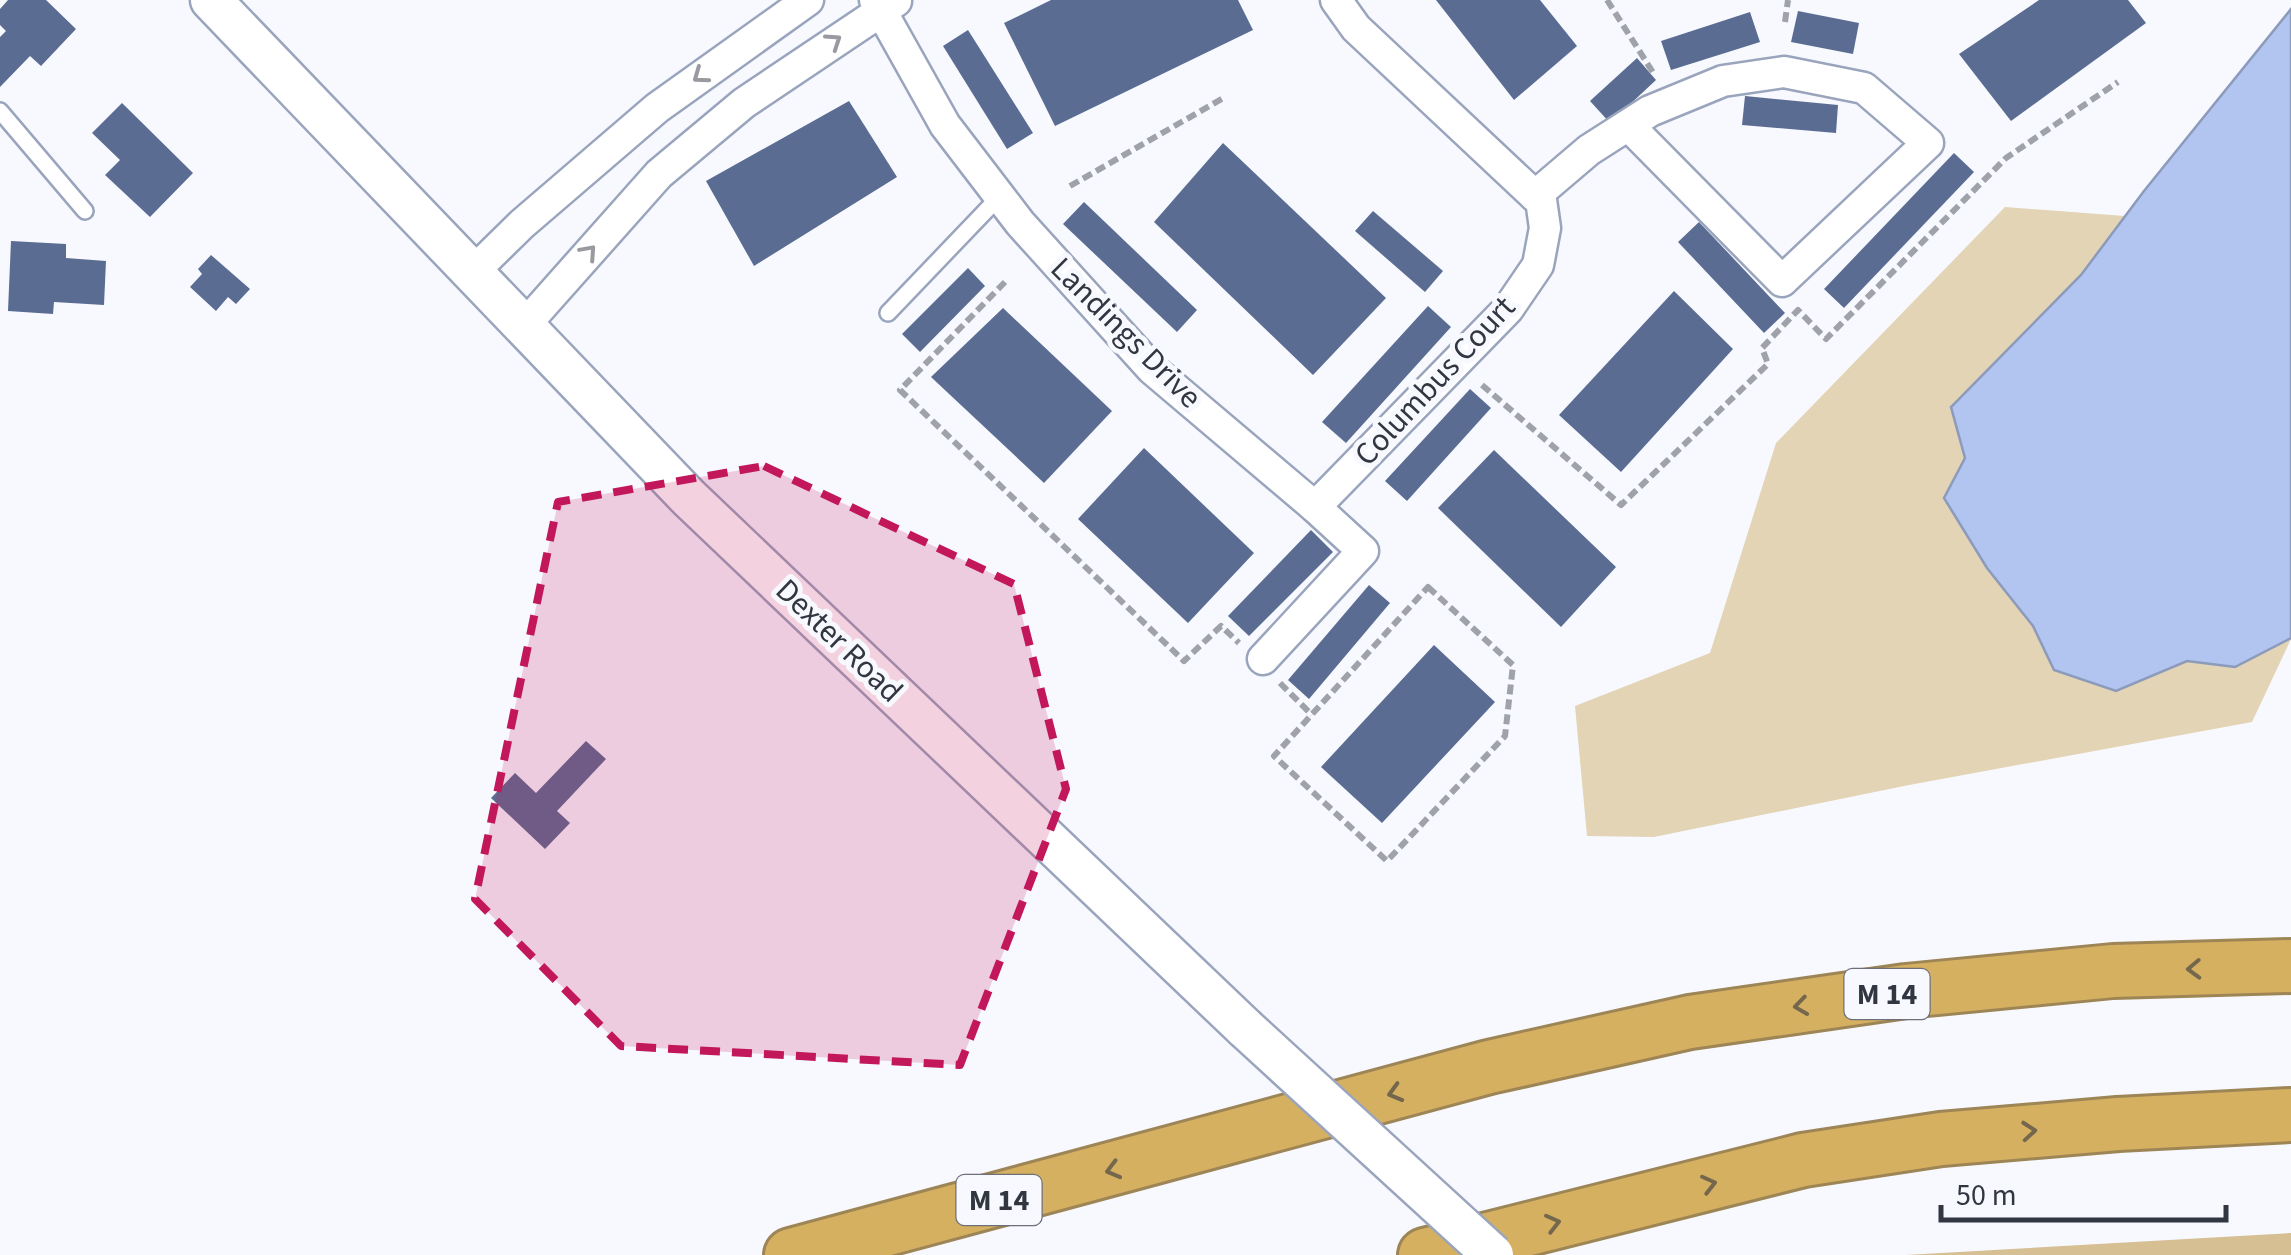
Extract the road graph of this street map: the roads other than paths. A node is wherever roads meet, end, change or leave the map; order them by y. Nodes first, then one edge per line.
1 (212, 0) edge
2 (808, 0) edge
3 (1336, 0) edge
4 (884, 3) edge
5 (657, 108) junction
6 (0, 111) edge
7 (1628, 125) junction
8 (690, 148) junction
9 (1535, 196) junction
10 (1000, 197) junction
11 (85, 211) dead end
12 (473, 272) junction
13 (888, 313) dead end
14 (524, 326) junction
15 (1316, 507) junction
16 (1261, 662) road end
17 (2291, 966) edge
18 (2291, 1115) edge
19 (790, 1255) edge
20 (1424, 1255) edge
21 (1492, 1255) edge

1 - 12 main road, Dexter Road
2 -> 5 street
3 - 9 street
8 -> 4 street
4 - 10 street, Landings Drive
5 - 8 street
5 - 12 street
6 - 11 lane
7 - 7 street
7 - 9 street
14 -> 8 street
9 - 15 street, Columbus Court
10 - 13 lane
10 - 15 street, Landings Drive
12 - 14 main road, Dexter Road
14 - 21 main road, Dexter Road, bridge
15 - 16 street, Landings Drive
17 -> 19 highway, M 14
20 -> 18 highway

